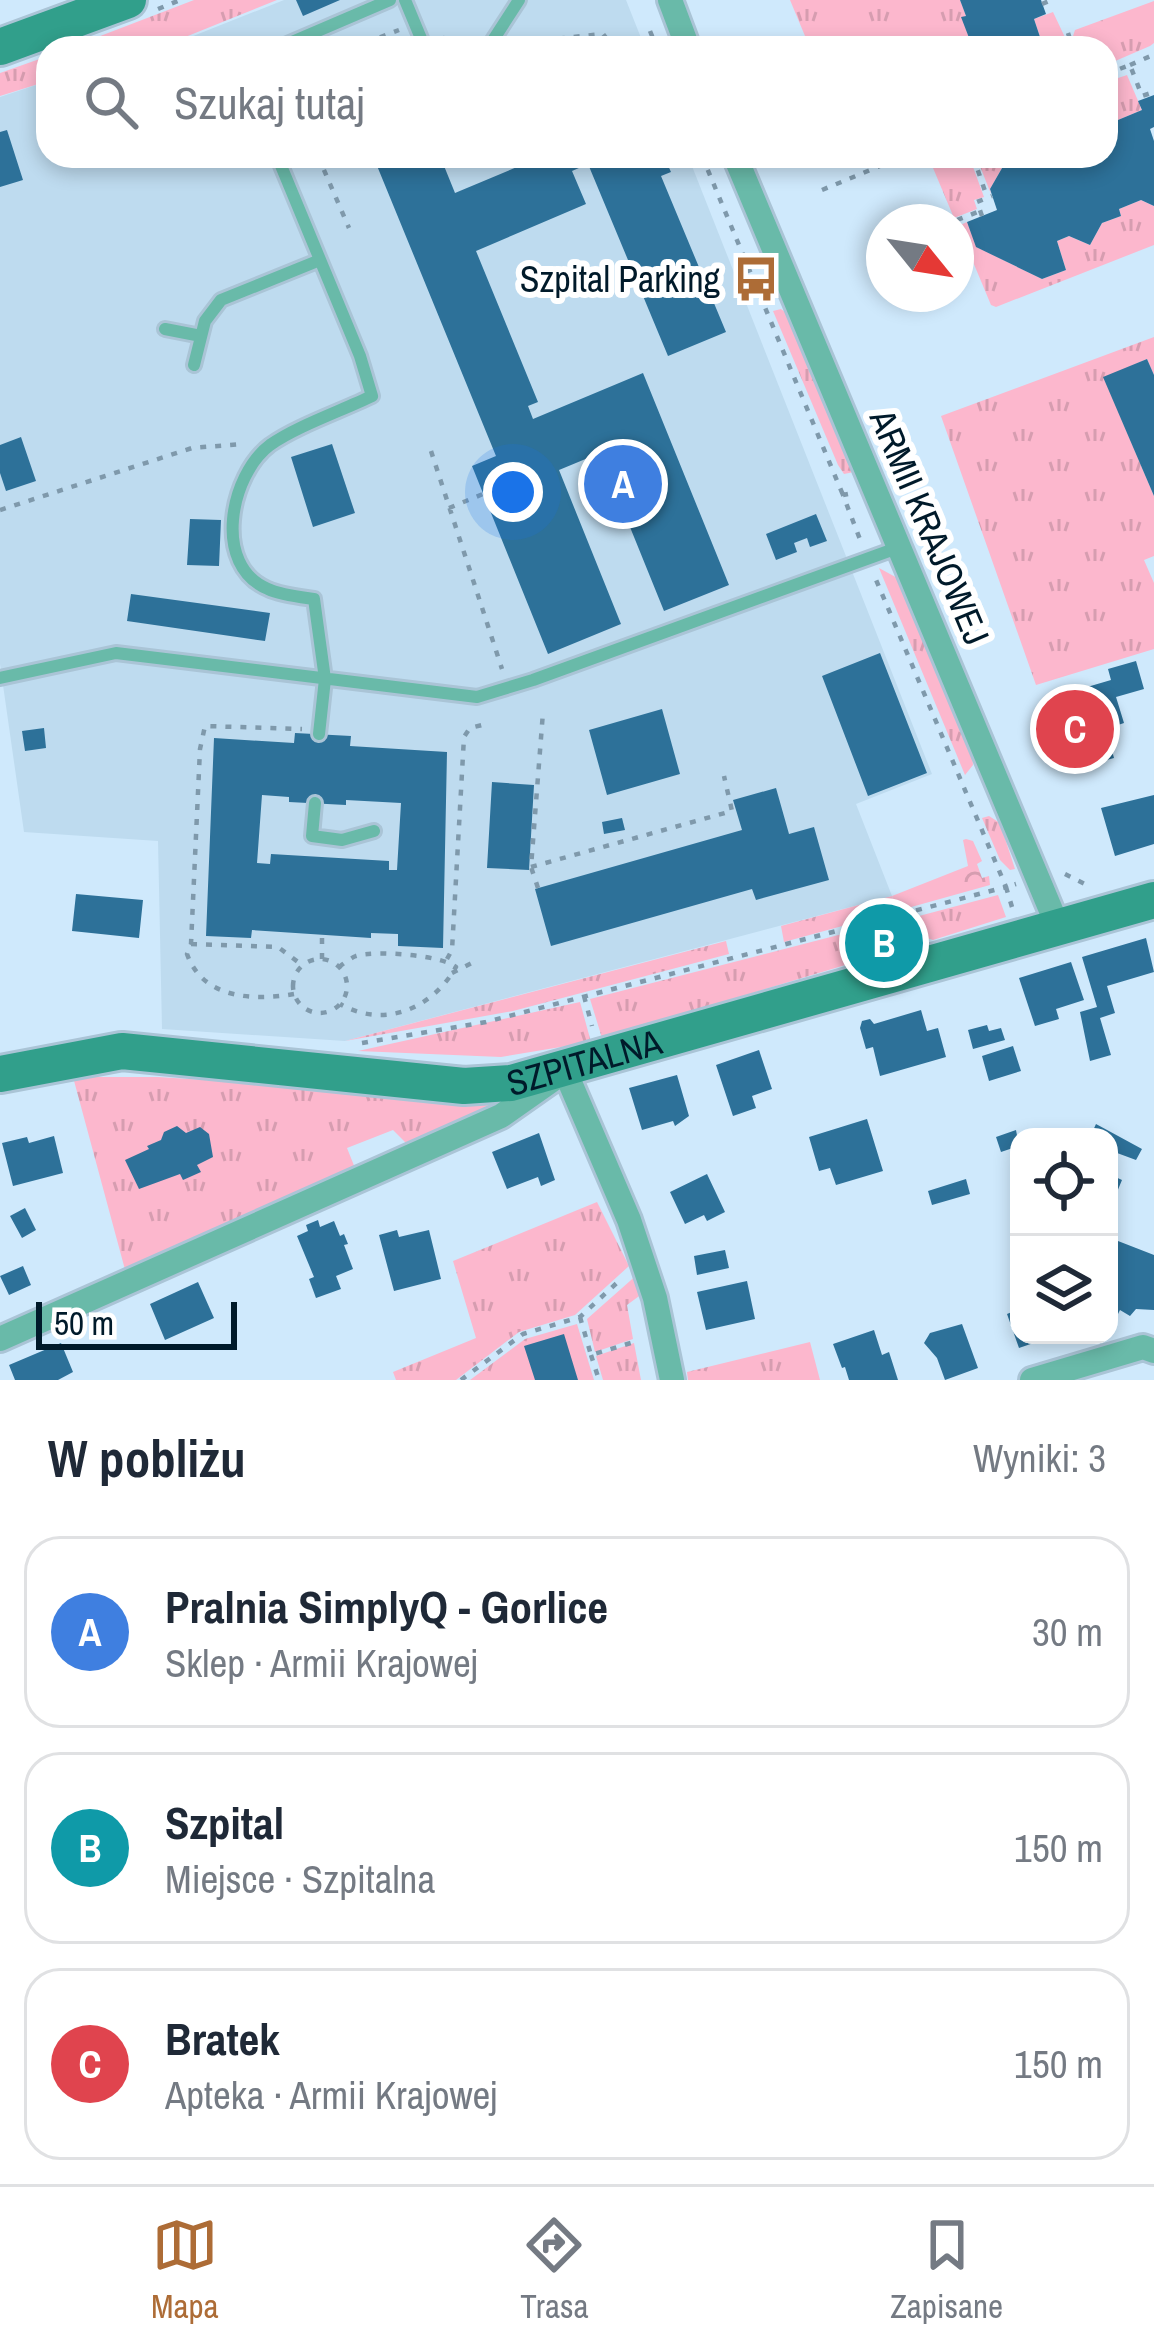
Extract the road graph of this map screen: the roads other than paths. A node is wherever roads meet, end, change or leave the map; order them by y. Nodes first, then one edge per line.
1 (128, 0) edge
2 (390, 0) edge
3 (405, 0) edge
4 (520, 0) edge
5 (670, 0) edge
6 (306, 36) edge
7 (420, 36) edge
8 (496, 36) edge
9 (684, 36) edge
10 (0, 47) edge
11 (282, 168) edge
12 (740, 168) edge
13 (320, 260) junction
14 (165, 329) dead end
15 (201, 336) junction
16 (194, 365) dead end
17 (897, 548) junction
18 (0, 678) edge
19 (325, 679) junction
20 (319, 732) road end
21 (315, 803) dead end
22 (374, 831) dead end
23 (1154, 900) edge
24 (1058, 927) junction
25 (566, 1071) junction
26 (0, 1074) edge
27 (0, 1339) edge
28 (1154, 1351) edge
29 (672, 1380) edge
30 (1032, 1380) edge

1 - 10 street
2 - 6 lane
3 - 7 lane
4 - 8 lane
5 - 9 street
11 - 13 lane
12 - 17 street, ARMII KRAJOWEJ
13 - 15 lane
13 - 19 lane
14 - 15 lane
15 - 16 lane
17 - 19 lane
17 - 24 street, ARMII KRAJOWEJ
18 - 19 lane
19 - 20 lane
21 - 22 lane
23 - 24 street, SZPITALNA
24 - 25 street, SZPITALNA
25 - 26 street, SZPITALNA
25 - 27 street
25 - 29 street
28 - 30 street

